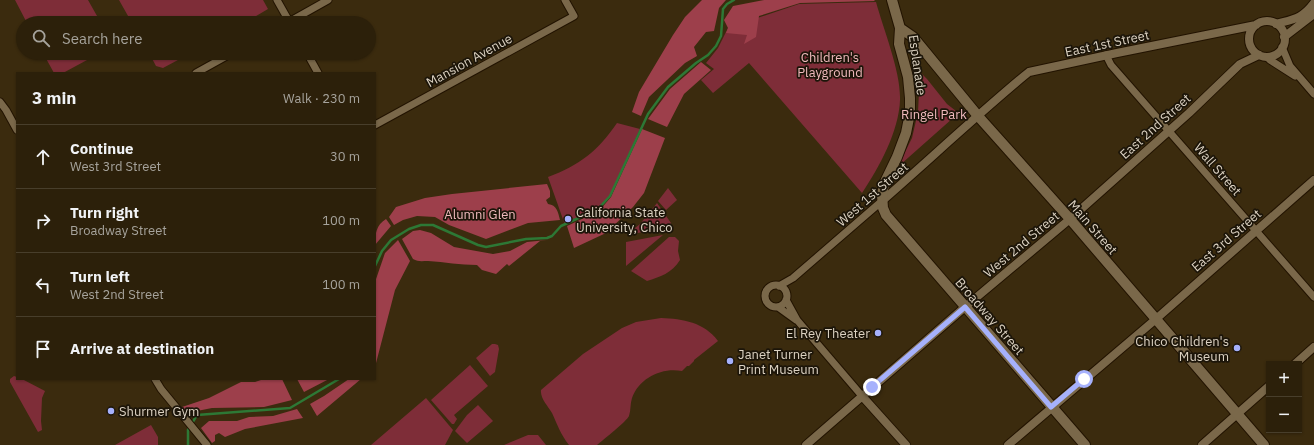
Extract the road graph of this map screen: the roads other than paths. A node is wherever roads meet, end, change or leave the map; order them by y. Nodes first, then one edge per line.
1 (277, 0) edge
2 (328, 0) edge
3 (565, 0) edge
4 (893, 2) edge
5 (1314, 3) edge
6 (1314, 14) edge
7 (285, 16) edge
8 (301, 16) edge
9 (1276, 24) junction
10 (1256, 25) junction
11 (900, 28) junction
12 (1284, 37) junction
13 (1282, 47) junction
14 (1106, 55) junction
15 (1263, 56) junction
16 (219, 60) edge
17 (311, 60) edge
18 (198, 72) edge
19 (317, 72) edge
20 (1300, 79) junction
21 (1314, 94) edge
22 (0, 102) edge
23 (978, 116) junction
24 (376, 124) edge
25 (16, 128) edge
26 (1168, 130) junction
27 (1314, 180) edge
28 (882, 201) junction
29 (1070, 219) junction
30 (1255, 230) junction
31 (780, 286) junction
32 (1314, 297) edge
33 (786, 300) junction
34 (778, 307) junction
35 (965, 307) junction
36 (1156, 319) junction
37 (797, 320) junction
38 (1314, 347) edge
39 (1298, 361) edge
40 (156, 380) edge
41 (1266, 389) edge
42 (862, 396) junction
43 (1051, 407) junction
44 (1237, 414) junction
45 (207, 445) edge
46 (806, 445) edge
47 (906, 445) edge
48 (1008, 445) edge
49 (1085, 445) edge
50 (1202, 445) edge
51 (1264, 445) edge

1 - 7 street
2 - 8 street
3 - 24 street, Mansion Avenue
4 - 11 main road, Esplanade
5 - 9 street
6 - 12 street
9 - 10 street
9 - 12 street
10 - 14 street, East 1st Street
10 - 15 street
11 - 23 main road, Main Street
11 - 28 main road, Esplanade
12 - 13 street
13 - 15 street
13 - 20 street
14 - 23 street, East 1st Street
14 - 26 street, Wall Street
15 - 20 street
15 - 26 street, East 2nd Street
16 - 18 street
17 - 19 street
20 - 21 street
22 - 25 street
23 - 28 street, West 1st Street
23 - 29 main road, Main Street
26 - 29 street, East 2nd Street
26 - 30 street, Wall Street
27 - 30 street, East 3rd Street
28 - 31 street, West 1st Street
28 - 35 main road, Broadway Street
29 - 35 street, West 2nd Street
29 - 36 main road, Main Street
30 - 32 street, Wall Street
30 - 36 street, East 3rd Street
31 - 33 street
31 - 34 street
33 - 34 street
33 - 37 street
34 - 37 street
35 - 42 street, West 2nd Street
35 - 43 main road, Broadway Street
36 - 43 street, East 3rd Street
36 - 44 main road, Main Street
37 - 42 street
38 - 39 street
40 - 45 street
41 - 44 street
42 - 46 street, West 2nd Street
42 - 47 street
43 - 48 street, East 3rd Street
43 - 49 main road, Broadway Street
44 - 50 street
44 - 51 main road, Main Street

